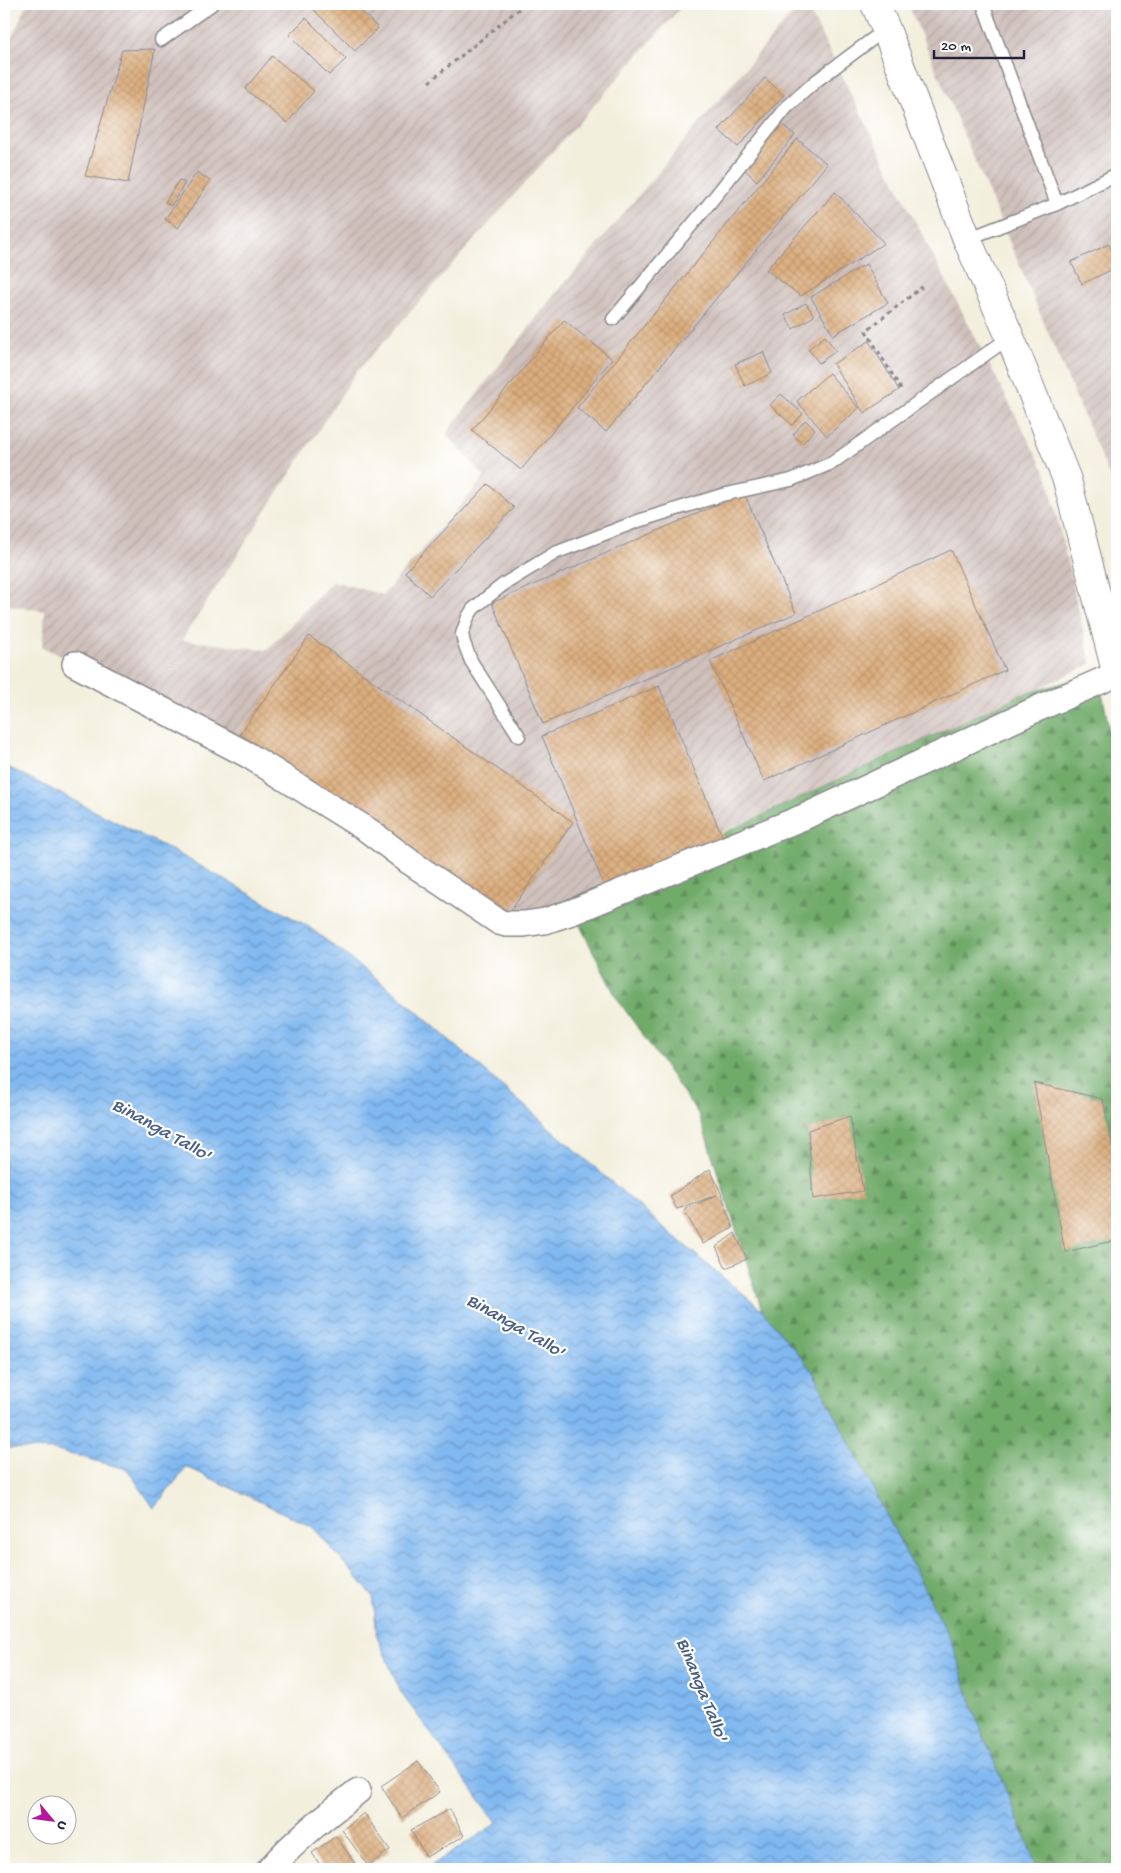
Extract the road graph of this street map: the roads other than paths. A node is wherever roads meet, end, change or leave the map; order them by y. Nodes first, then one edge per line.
1 (212, 4) edge
2 (875, 4) edge
3 (983, 4) edge
4 (886, 29) junction
5 (161, 40) dead end
6 (1117, 174) edge
7 (1057, 204) junction
8 (967, 239) junction
9 (613, 319) dead end
10 (1010, 337) junction
11 (75, 664) dead end
12 (1117, 675) edge
13 (519, 736) dead end
14 (358, 1792) dead end
15 (270, 1869) edge

1 - 5 lane
2 - 4 street
3 - 7 lane
4 - 8 street
4 - 9 lane
6 - 7 lane
7 - 8 lane
8 - 10 street
10 - 12 street
10 - 13 lane
11 - 12 street
14 - 15 street

